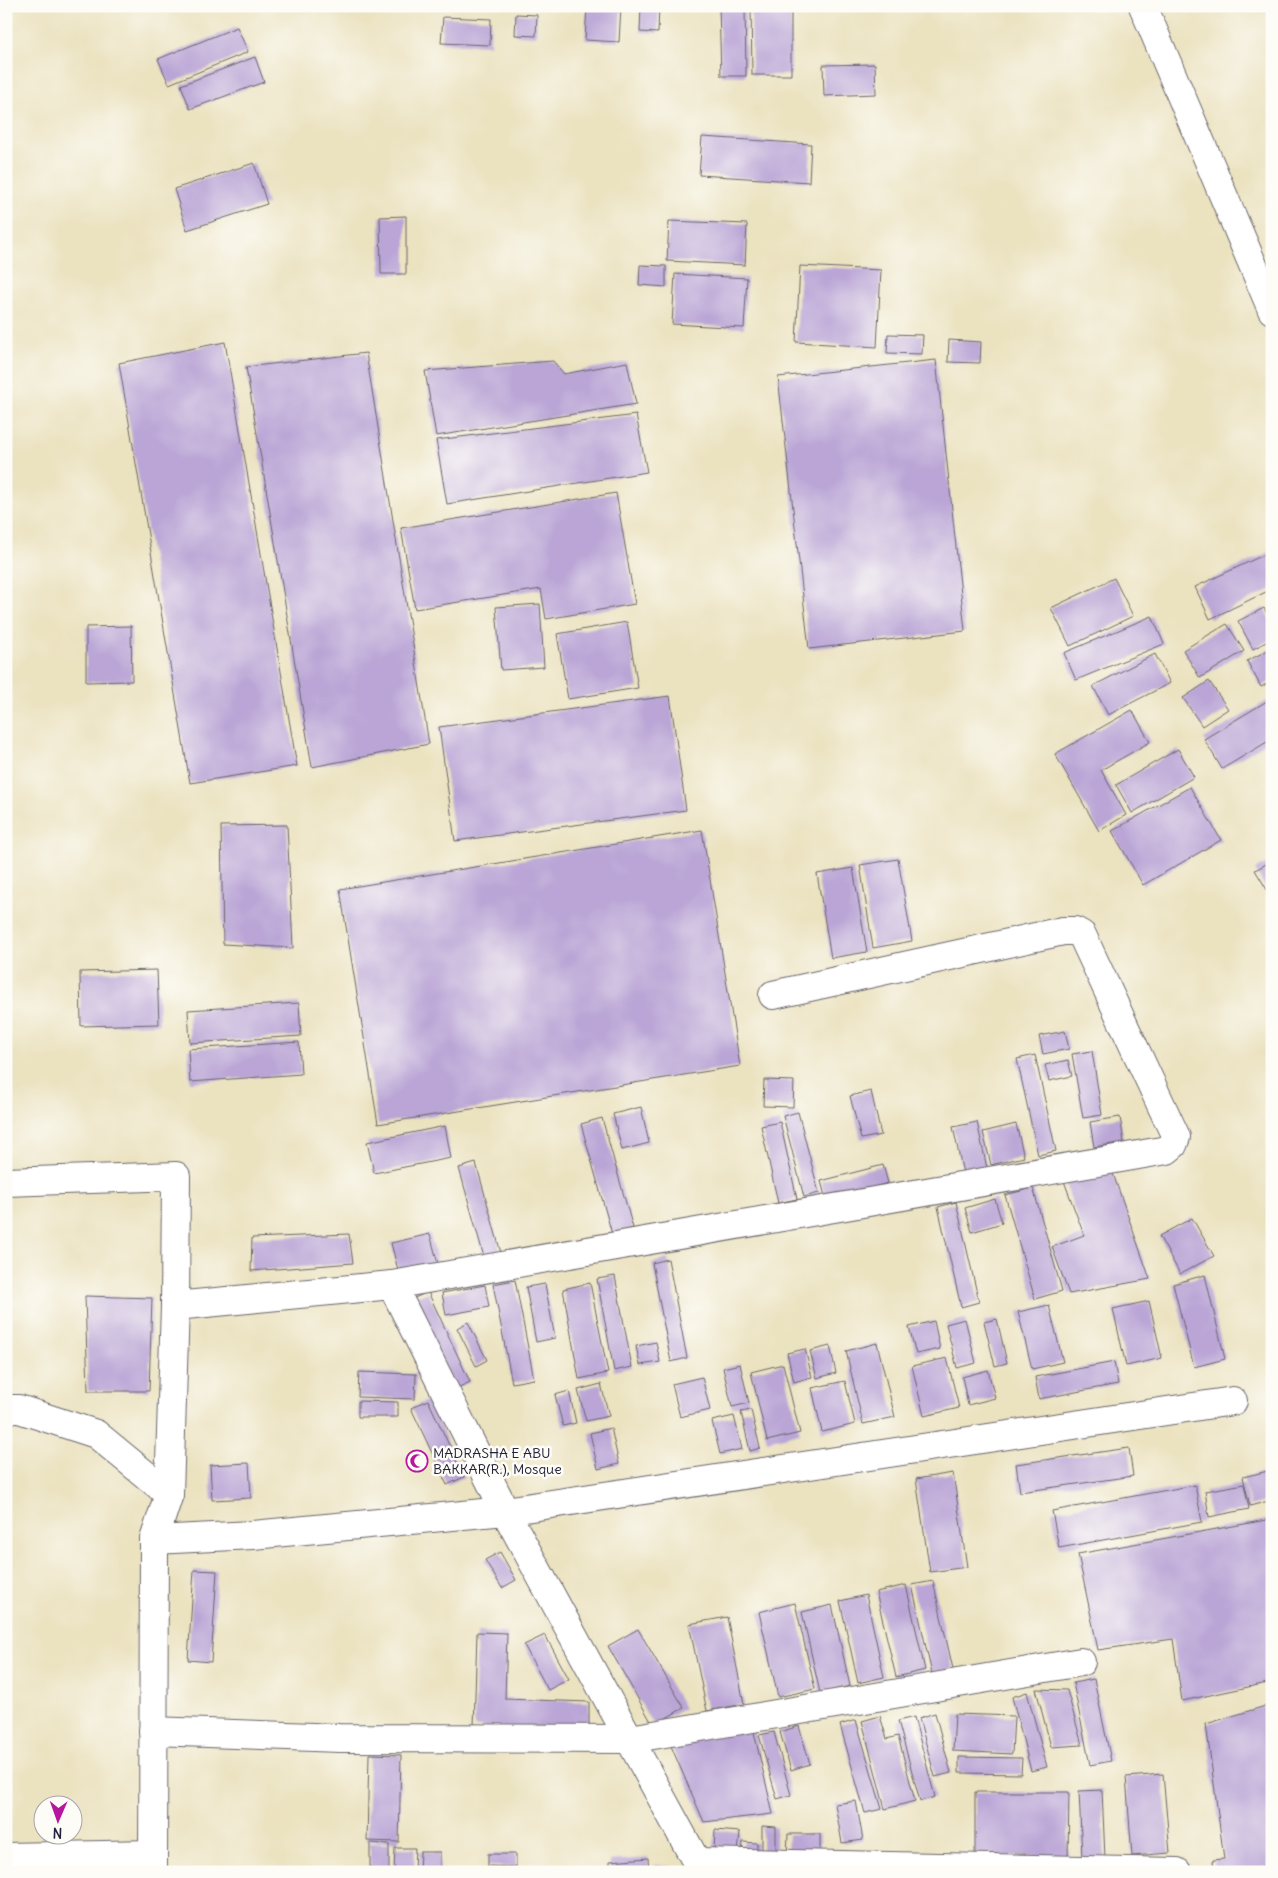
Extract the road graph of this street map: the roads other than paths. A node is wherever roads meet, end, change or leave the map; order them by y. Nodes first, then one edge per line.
1 (1144, 6) edge
2 (1272, 310) edge
3 (773, 995) dead end
4 (6, 1182) edge
5 (392, 1285) junction
6 (175, 1306) junction
7 (1232, 1401) dead end
8 (6, 1408) edge
9 (169, 1494) junction
10 (505, 1511) junction
11 (154, 1540) junction
12 (1081, 1662) dead end
13 (153, 1731) junction
14 (630, 1739) junction
15 (6, 1857) edge
16 (153, 1863) edge
17 (700, 1867) edge
18 (1177, 1872) edge

1 - 2 street
3 - 5 street
4 - 6 street
5 - 6 street
5 - 10 street
6 - 9 street
7 - 10 street
8 - 9 street
9 - 11 street
10 - 11 street
10 - 14 street
11 - 13 street
12 - 14 street
13 - 14 street
13 - 16 street
14 - 17 street
15 - 16 street
17 - 18 street

